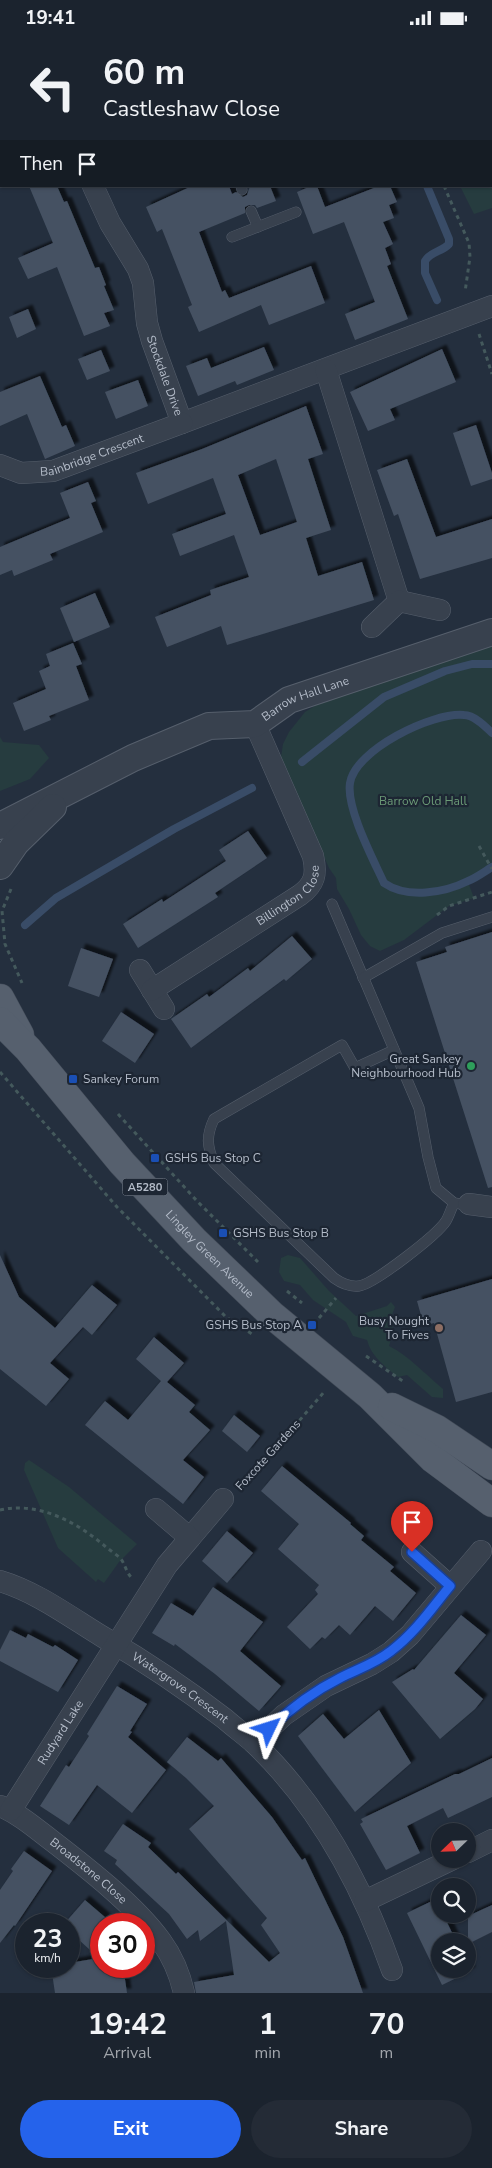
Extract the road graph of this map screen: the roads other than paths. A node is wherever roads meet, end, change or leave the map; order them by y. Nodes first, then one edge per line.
1 (93, 187) edge
2 (251, 211) dead end
3 (296, 212) dead end
4 (258, 227) junction
5 (232, 237) dead end
6 (492, 306) edge
7 (326, 370) junction
8 (182, 423) junction
9 (0, 465) edge
10 (399, 601) junction
11 (440, 610) dead end
12 (372, 627) dead end
13 (492, 632) edge
14 (255, 724) junction
15 (68, 793) junction
16 (0, 826) edge
17 (7, 874) edge
18 (332, 904) dead end
19 (492, 917) edge
20 (140, 970) dead end
21 (363, 978) junction
22 (152, 989) junction
23 (0, 998) edge
24 (164, 1009) dead end
25 (0, 1021) edge
26 (28, 1049) junction
27 (394, 1050) junction
28 (462, 1204) junction
29 (492, 1207) edge
30 (370, 1396) junction
31 (492, 1466) edge
32 (223, 1499) road end
33 (492, 1503) edge
34 (156, 1509) dead end
35 (190, 1538) junction
36 (481, 1551) dead end
37 (412, 1552) dead end
38 (0, 1581) edge
39 (450, 1586) junction
40 (117, 1645) junction
41 (254, 1743) junction
42 (5, 1808) edge
43 (492, 1840) edge
44 (476, 1847) edge
45 (434, 1868) edge
46 (366, 1901) junction
47 (392, 1970) dead end
48 (184, 1993) edge

1 - 8 street, Stockdale Drive
2 - 4 lane
3 - 4 lane
4 - 5 lane
6 - 7 street, Stockdale Drive
7 - 8 street, Stockdale Drive
7 - 10 street
8 - 9 street, Bainbridge Crescent
10 - 11 street
10 - 12 street
13 - 14 street, Barrow Hall Lane
14 - 15 street, Barrow Hall Lane
14 - 22 street, Billington Close
15 - 16 street, Barrow Hall Lane
15 - 17 street, Barrow Hall Lane
18 - 21 lane
19 - 21 lane
20 - 22 street
21 - 27 lane
22 - 24 street
23 - 26 main road, Lingley Green Avenue / A5280
25 - 26 main road, Lingley Green Avenue / A5280
26 - 30 main road, Lingley Green Avenue / A5280
27 - 28 lane
27 - 28 lane
28 - 29 street
30 - 31 main road, Lingley Green Avenue / A5280
30 - 33 main road, Lingley Green Avenue / A5280
32 - 35 street, Foxcote Gardens
34 - 35 street
35 - 40 street, Foxcote Gardens
36 - 39 street
37 - 39 street
38 - 40 street, Watergrove Crescent
39 - 41 street
40 - 41 street, Watergrove Crescent
40 - 42 street, Rudyard Lake
41 - 46 street, Watergrove Crescent
42 - 48 street, Broadstone Close
43 - 44 street
45 - 46 street
46 - 47 street, Watergrove Crescent

